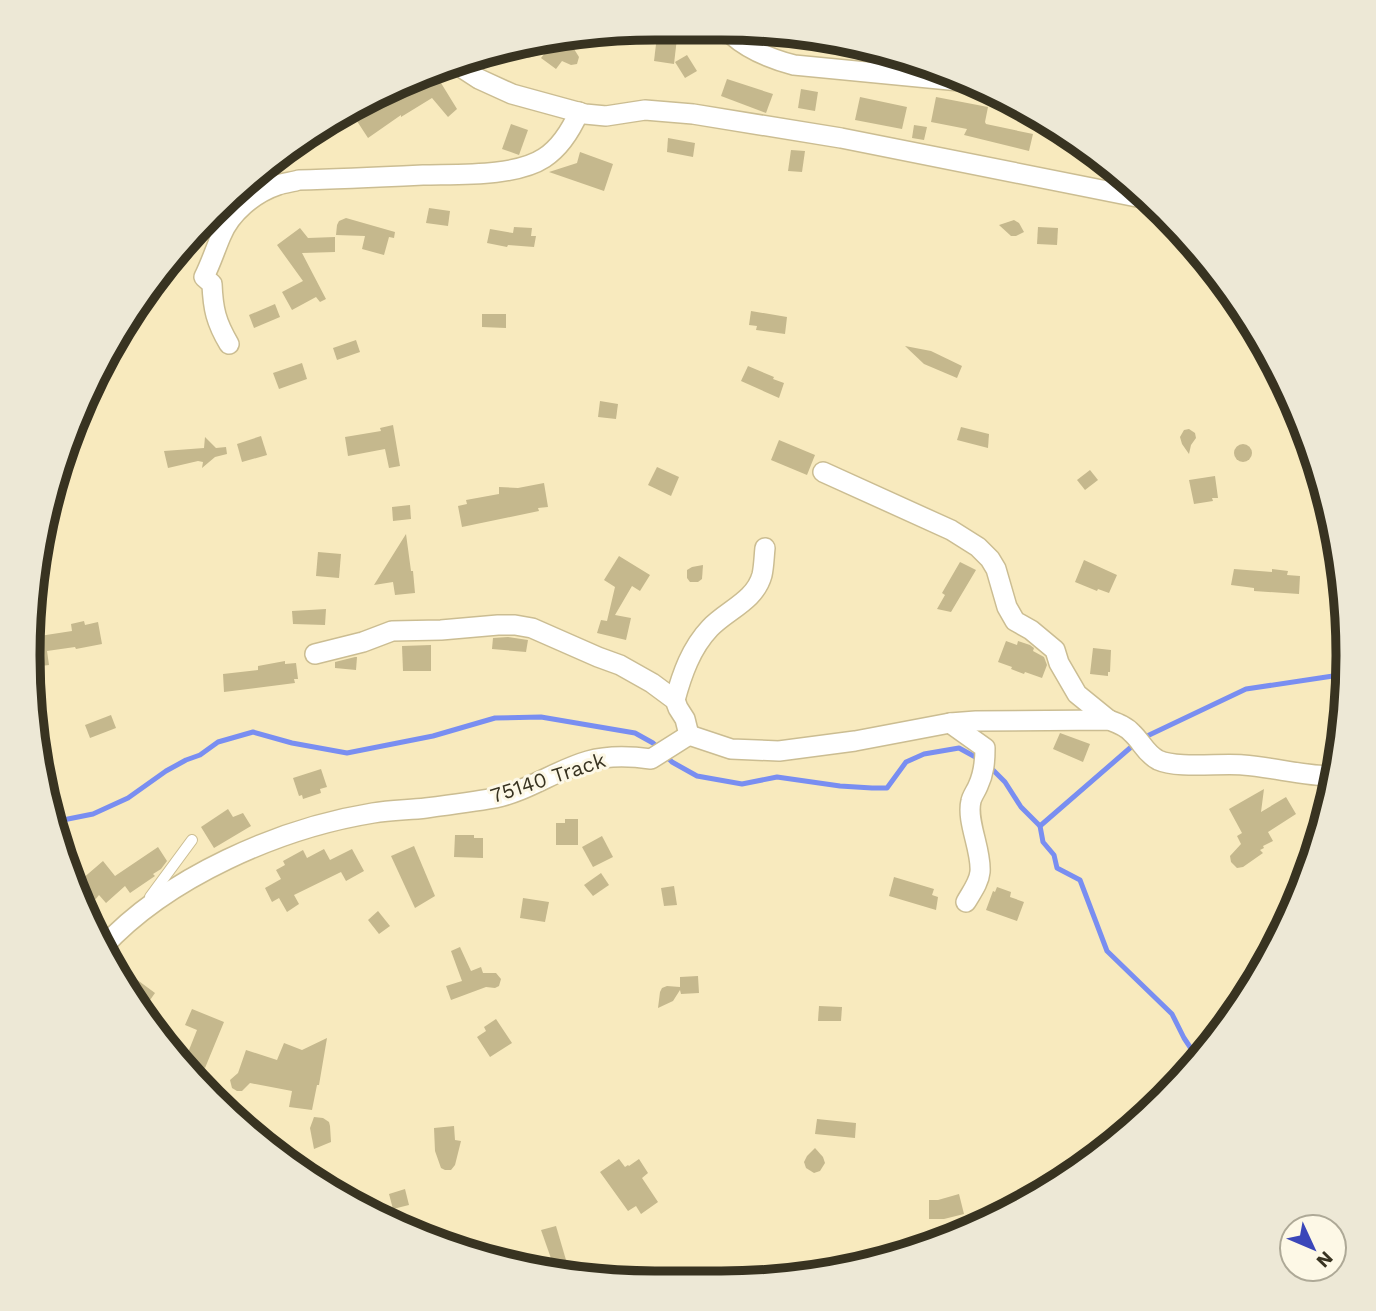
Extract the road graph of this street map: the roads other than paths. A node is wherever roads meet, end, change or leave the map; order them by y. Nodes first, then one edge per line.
1 (739, 41) edge
2 (466, 70) edge
3 (933, 78) edge
4 (579, 112) junction
5 (1129, 196) edge
6 (229, 344) dead end
7 (823, 472) dead end
8 (765, 548) dead end
9 (315, 654) dead end
10 (675, 700) junction
11 (1109, 720) junction
12 (950, 723) junction
13 (688, 735) junction
14 (1324, 776) edge
15 (192, 840) dead end
16 (966, 902) dead end
17 (133, 920) junction
18 (111, 940) edge

1 - 3 street
2 - 4 street
4 - 5 street
4 - 6 street
7 - 11 street
8 - 10 street
9 - 10 street
10 - 13 street
11 - 12 street
11 - 14 street
12 - 13 street
12 - 16 street
13 - 17 street, 75140 Track
15 - 17 lane
17 - 18 street, 75140 Track

